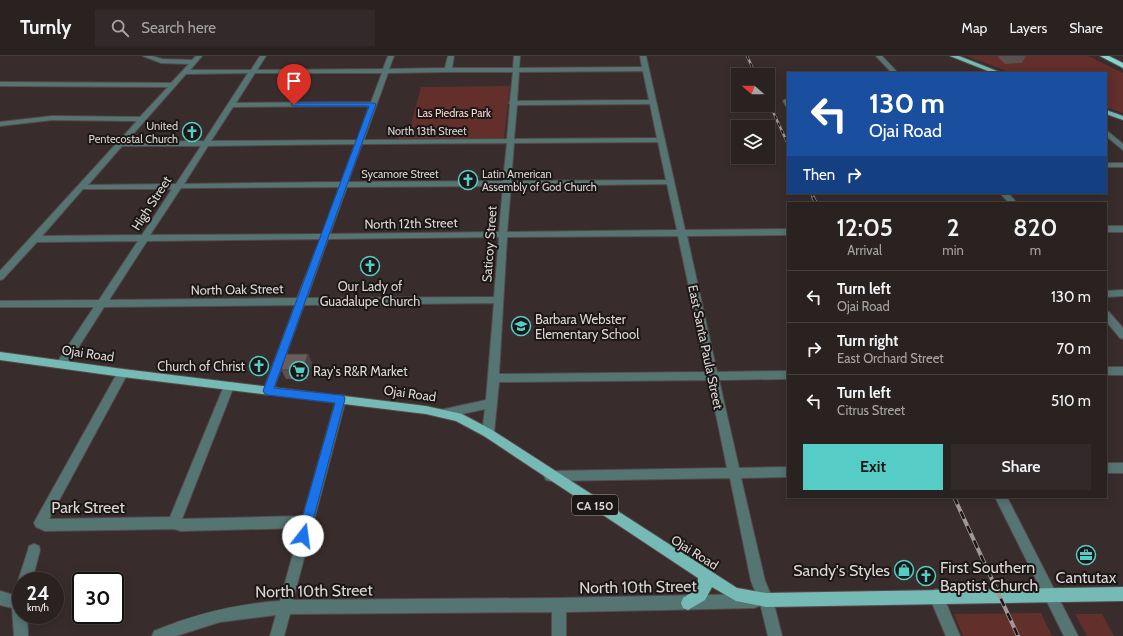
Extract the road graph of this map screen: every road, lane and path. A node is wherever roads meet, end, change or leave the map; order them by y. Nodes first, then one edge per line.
1 (146, 56) edge
2 (263, 56) edge
3 (390, 56) edge
4 (451, 56) edge
5 (517, 56) edge
6 (643, 56) edge
7 (879, 56) edge
8 (953, 56) edge
9 (1104, 56) edge
10 (1118, 56) edge
11 (196, 59) edge
12 (1123, 59) edge
13 (1123, 66) edge
14 (645, 69) junction
15 (515, 70) junction
16 (385, 71) junction
17 (448, 71) junction
18 (184, 72) junction
19 (252, 72) junction
20 (894, 72) edge
21 (997, 72) edge
22 (0, 84) edge
23 (173, 85) junction
24 (653, 102) junction
25 (512, 103) junction
26 (373, 104) junction
27 (231, 105) junction
28 (1107, 112) edge
29 (1123, 118) edge
30 (142, 119) junction
31 (0, 124) edge
32 (1109, 134) edge
33 (1123, 137) edge
34 (662, 140) junction
35 (510, 141) junction
36 (358, 142) junction
37 (206, 143) junction
38 (120, 144) junction
39 (1123, 148) edge
40 (1107, 165) edge
41 (1123, 165) edge
42 (671, 182) junction
43 (507, 184) junction
44 (342, 185) junction
45 (81, 187) junction
46 (177, 187) junction
47 (1005, 194) edge
48 (1012, 202) edge
49 (1107, 229) edge
50 (1123, 229) edge
51 (787, 232) edge
52 (681, 233) junction
53 (503, 235) junction
54 (324, 236) junction
55 (144, 238) junction
56 (34, 239) junction
57 (0, 277) edge
58 (1123, 293) edge
59 (1107, 294) edge
60 (499, 300) junction
61 (301, 301) junction
62 (102, 303) junction
63 (0, 304) edge
64 (1107, 315) edge
65 (1123, 335) edge
66 (0, 356) edge
67 (62, 364) junction
68 (1107, 371) edge
69 (1123, 371) edge
70 (123, 373) junction
71 (712, 375) junction
72 (787, 375) edge
73 (494, 378) junction
74 (229, 386) junction
75 (268, 391) junction
76 (340, 399) junction
77 (492, 403) junction
78 (444, 413) junction
79 (488, 433) junction
80 (1107, 468) edge
81 (1123, 468) edge
82 (787, 472) edge
83 (734, 473) junction
84 (550, 476) junction
85 (1001, 498) edge
86 (307, 522) junction
87 (174, 523) junction
88 (34, 550) dead end
89 (28, 572) edge
90 (704, 575) junction
91 (1049, 594) junction
92 (1123, 594) edge
93 (936, 596) junction
94 (0, 598) edge
95 (12, 599) edge
96 (766, 600) junction
97 (688, 603) junction
98 (559, 605) junction
99 (285, 607) junction
100 (20, 624) edge
101 (20, 636) edge
102 (159, 636) edge
103 (277, 636) edge
104 (559, 636) edge
105 (776, 636) edge
106 (953, 636) edge
107 (1071, 636) edge

1 - 11 street
2 - 19 street, High Street
3 - 16 street
4 - 17 street
5 - 15 street, Saticoy Street
6 - 14 street, East Santa Paula Street
7 - 20 street
8 - 21 main road
9 - 13 highway
10 - 12 highway
11 - 18 street
14 - 15 street
14 - 24 street, East Santa Paula Street
15 - 17 street
15 - 25 street, Saticoy Street
16 - 17 street
16 - 19 street
16 - 26 street
18 - 19 street
18 - 23 street
19 - 27 street, High Street
22 - 23 street
23 - 30 street
24 - 25 street
24 - 34 street, East Santa Paula Street
25 - 35 street, Saticoy Street
26 - 27 street
26 - 36 street
27 - 37 street, High Street
28 - 29 main road
30 - 31 street
30 - 38 street
32 - 33 street
32 - 39 street
34 - 35 street, North 13th Street
34 - 42 street, East Santa Paula Street
35 - 36 street, North 13th Street
35 - 43 street, Saticoy Street
36 - 37 street, North 13th Street
36 - 44 street
37 - 38 street, North 13th Street
37 - 46 street, High Street
38 - 45 street
40 - 41 street
42 - 43 street, Sycamore Street
42 - 52 street, East Santa Paula Street
43 - 44 street, Sycamore Street
43 - 53 street, Saticoy Street
44 - 46 street, Sycamore Street
44 - 54 street
45 - 46 street, Sycamore Street
45 - 56 street
46 - 55 street, High Street
47 - 48 street
49 - 50 street
51 - 52 street, North 12th Street
52 - 53 street, North 12th Street
52 - 71 street, East Santa Paula Street
53 - 54 street, North 12th Street
53 - 60 street, Saticoy Street
54 - 55 street, North 12th Street
54 - 61 street
55 - 56 street, North 12th Street
55 - 62 street, High Street
56 - 57 street
58 - 59 street
60 - 61 street, North Oak Street
60 - 73 street, Saticoy Street
61 - 62 street, North Oak Street
61 - 75 street
62 - 63 street, North Oak Street
62 - 67 street, High Street
64 - 65 street
66 - 67 main road, Ojai Road / CA 150
67 - 70 main road, Ojai Road / CA 150
68 - 69 street
70 - 74 main road, Ojai Road / CA 150
70 - 87 street, Park Street
71 - 72 street
71 - 73 street
71 - 83 street, East Santa Paula Street
73 - 77 street, Saticoy Street
74 - 75 main road, Ojai Road / CA 150
74 - 87 street
75 - 76 main road, Ojai Road / CA 150
76 - 78 main road, Ojai Road / CA 150
76 - 86 street
77 - 78 street
77 - 79 street, Saticoy Street
78 - 79 main road, Ojai Road / CA 150
79 - 84 main road, Ojai Road / CA 150
80 - 81 street
82 - 83 street
83 - 84 street
83 - 96 street, East Santa Paula Street
84 - 90 main road, Ojai Road / CA 150
85 - 91 street
86 - 87 street, Park Street
86 - 99 street
88 - 89 street
90 - 96 main road, Ojai Road / CA 150
90 - 97 main road
91 - 92 main road, North 10th Street / CA 150
91 - 93 main road, North 10th Street / CA 150
91 - 107 street
93 - 96 main road, North 10th Street / CA 150
93 - 106 street
94 - 95 street
96 - 97 street, North 10th Street
96 - 105 street, East Santa Paula Street
97 - 98 street, North 10th Street
98 - 99 street, North 10th Street
98 - 104 street
99 - 102 street, North 10th Street
99 - 103 street
100 - 101 street

